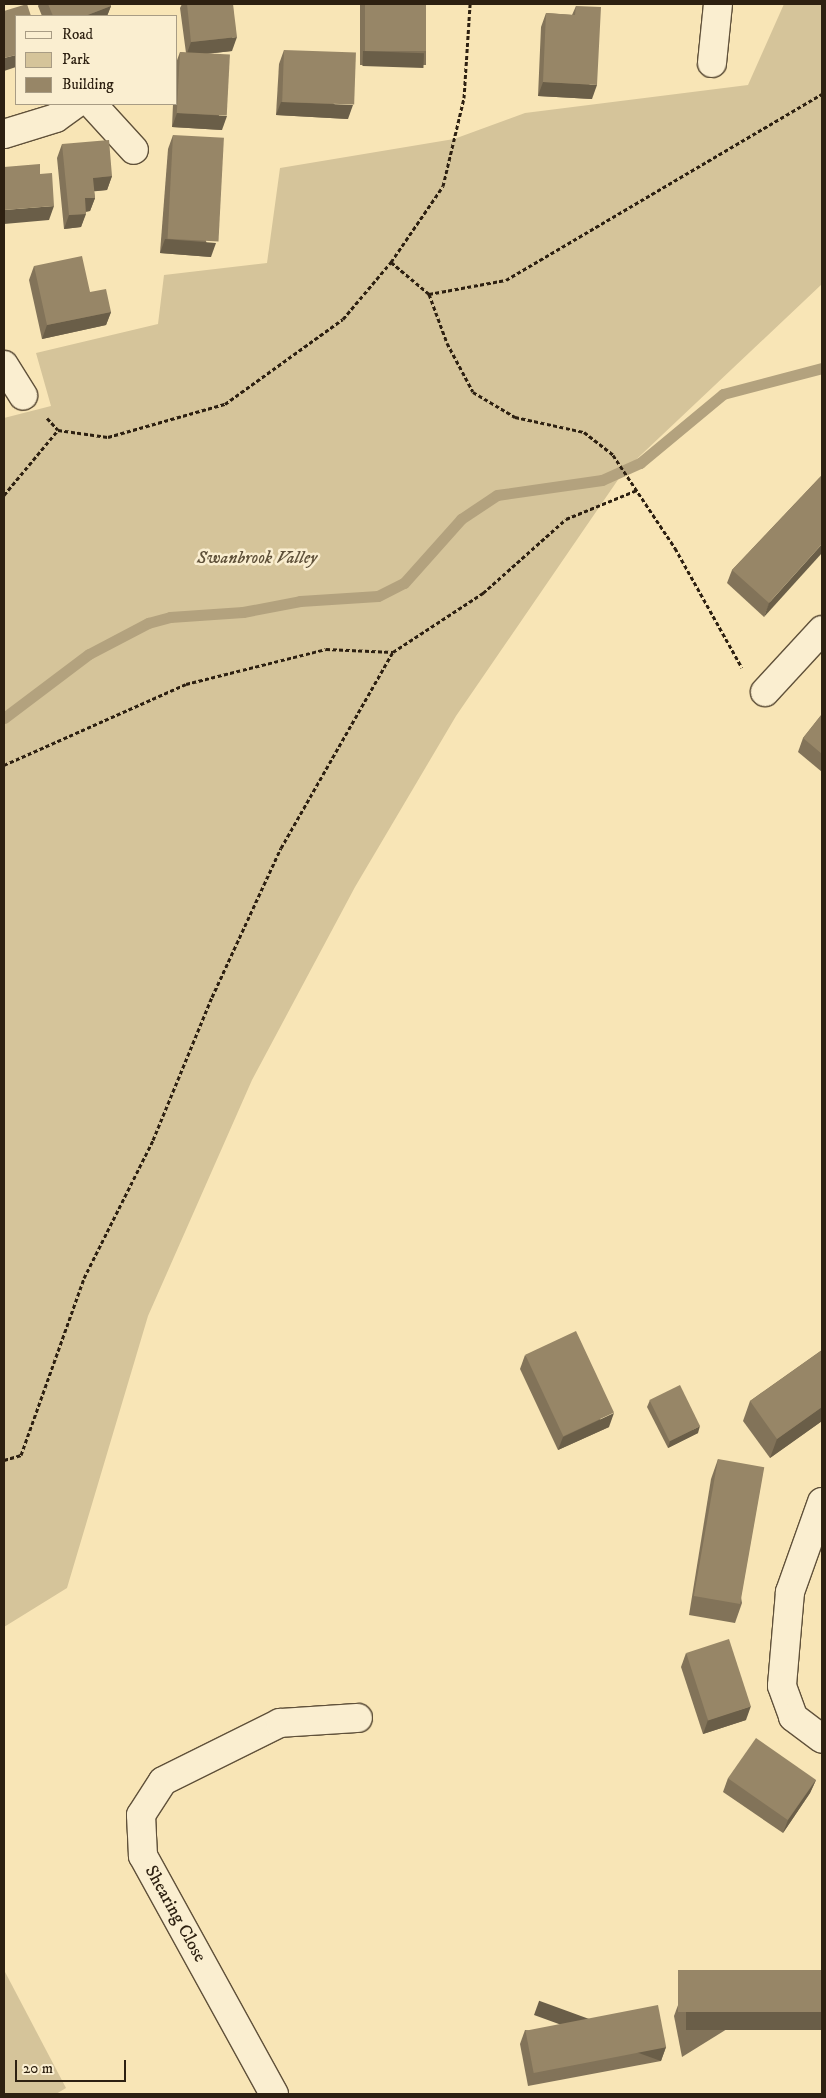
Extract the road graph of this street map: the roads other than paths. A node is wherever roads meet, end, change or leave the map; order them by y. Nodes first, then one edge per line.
1 (718, 4) edge
2 (712, 63) dead end
3 (73, 105) edge
4 (93, 105) edge
5 (4, 134) edge
6 (134, 150) dead end
7 (4, 365) edge
8 (23, 395) road end
9 (822, 630) edge
10 (765, 692) road end
11 (822, 1502) edge
12 (358, 1718) dead end
13 (822, 1739) edge
14 (274, 2094) edge

1 - 2 street
3 - 5 street
4 - 6 street
7 - 8 street
9 - 10 street
11 - 13 street
12 - 14 street, Shearing Close

